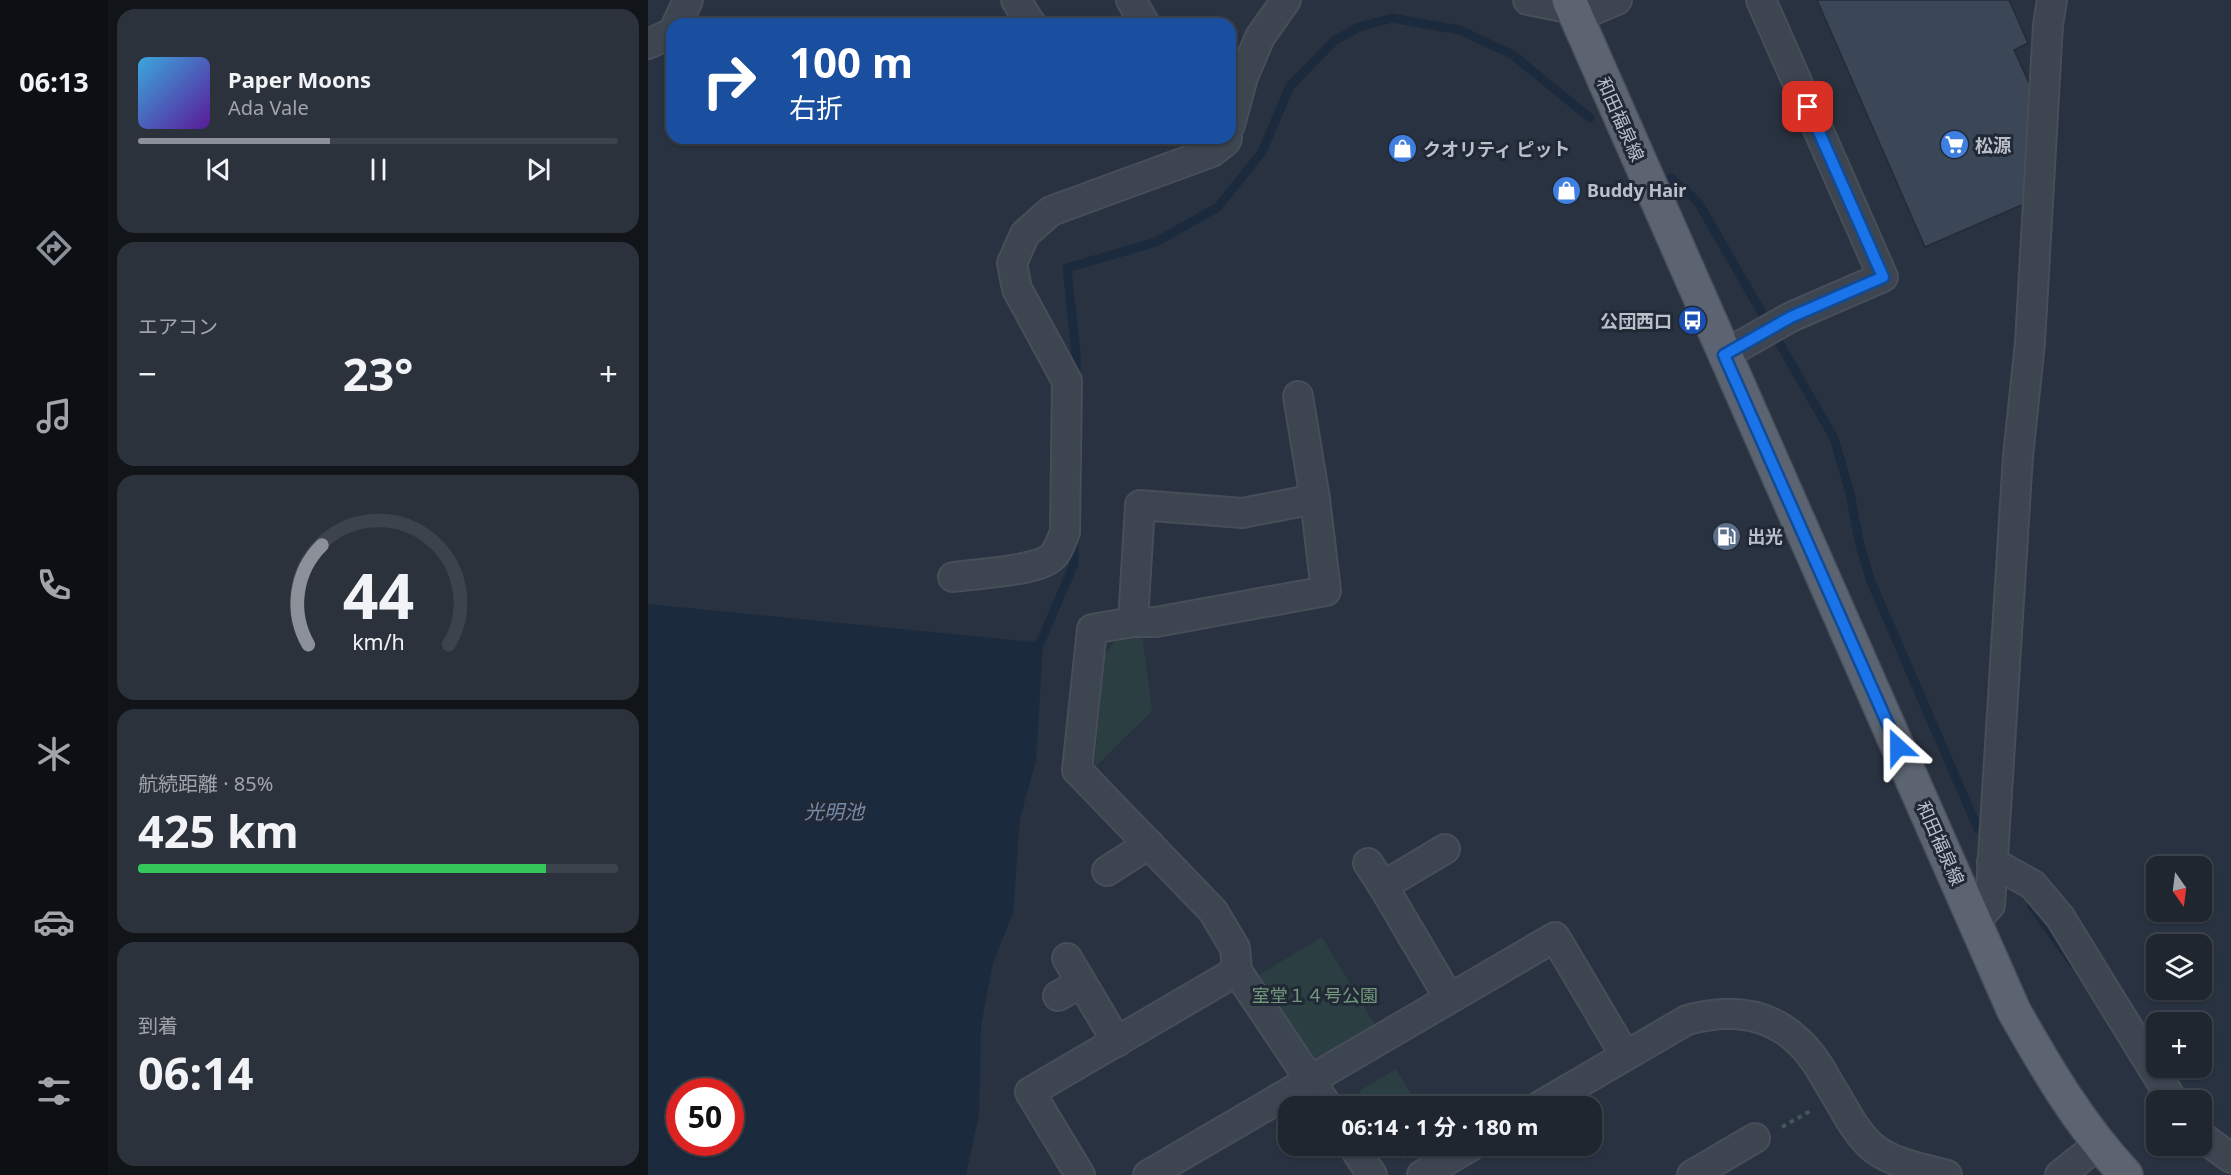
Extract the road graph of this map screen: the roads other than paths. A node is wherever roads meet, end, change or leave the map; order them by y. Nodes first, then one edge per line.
1 (688, 0) edge
2 (1016, 0) edge
3 (1286, 0) edge
4 (1528, 0) edge
5 (1617, 0) edge
6 (1761, 0) edge
7 (2052, 0) edge
8 (1571, 4) edge
9 (680, 18) edge
10 (1027, 18) edge
11 (666, 36) edge
12 (648, 44) edge
13 (1236, 101) edge
14 (1222, 144) edge
15 (1724, 355) junction
16 (1298, 396) dead end
17 (1315, 499) junction
18 (953, 577) dead end
19 (1133, 622) junction
20 (1149, 844) junction
21 (1445, 849) dead end
22 (1992, 862) junction
23 (1107, 871) dead end
24 (1976, 921) junction
25 (1067, 958) dead end
26 (1237, 971) junction
27 (1449, 998) junction
28 (1117, 1042) junction
29 (1625, 1055) junction
30 (1310, 1079) junction
31 (2166, 1090) edge
32 (1321, 1096) edge
33 (1556, 1096) edge
34 (1755, 1138) road end
35 (2212, 1144) edge
36 (2098, 1145) junction
37 (1360, 1156) edge
38 (1454, 1156) edge
39 (2231, 1158) edge
40 (1721, 1168) edge
41 (1080, 1175) edge
42 (1148, 1175) edge
43 (1372, 1175) edge
44 (1422, 1175) edge
45 (1692, 1175) edge
46 (1947, 1175) edge
47 (2060, 1175) edge
48 (2126, 1175) edge

1 - 9 street
2 - 10 street
3 - 13 street
4 - 8 street
5 - 8 street
6 - 15 street
7 - 22 street
8 - 15 main road, 和田福泉線
11 - 12 street
14 - 18 street
15 - 24 main road, 和田福泉線
16 - 17 street
17 - 19 street
17 - 19 street
19 - 20 street
20 - 23 street
20 - 26 street
21 - 27 street
22 - 24 street
22 - 31 street
24 - 36 main road, 和田福泉線
25 - 28 street
26 - 28 street
26 - 30 street
27 - 29 street
27 - 30 street
28 - 41 street
29 - 33 street
29 - 46 street
30 - 32 street
30 - 42 street
34 - 40 street
35 - 39 street
36 - 47 street
36 - 48 main road, 和田福泉線
37 - 43 street
38 - 44 street
40 - 45 street

